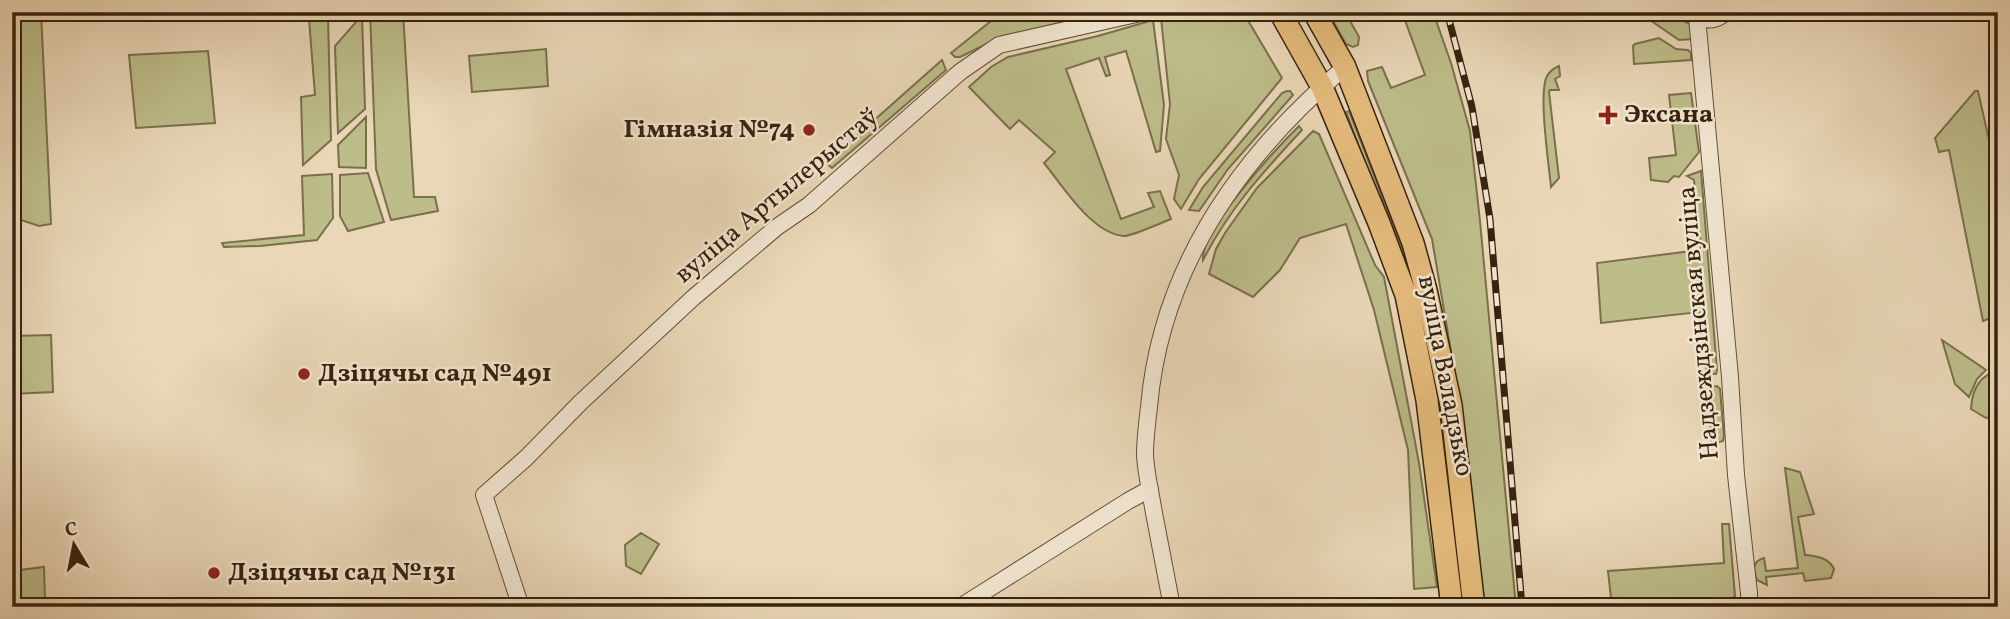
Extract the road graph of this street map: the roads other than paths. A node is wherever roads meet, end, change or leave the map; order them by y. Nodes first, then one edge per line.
1 (1145, 12) edge
2 (1280, 12) edge
3 (1314, 12) edge
4 (1707, 15) edge
5 (1345, 67) junction
6 (1322, 87) junction
7 (1150, 489) junction
8 (521, 607) edge
9 (961, 607) edge
10 (1172, 607) edge
11 (1452, 607) edge
12 (1474, 607) edge
13 (1749, 607) edge

1 - 8 street, вуліца Артылерыстаў
2 - 6 main road, вуліца Валадзько
3 - 5 main road, вуліца Валадзько
4 - 13 street, Надзеждзінская вуліца
5 - 6 street
5 - 12 main road, вуліца Валадзько
6 - 7 street
6 - 11 main road, вуліца Валадзько
7 - 9 street
7 - 10 street

